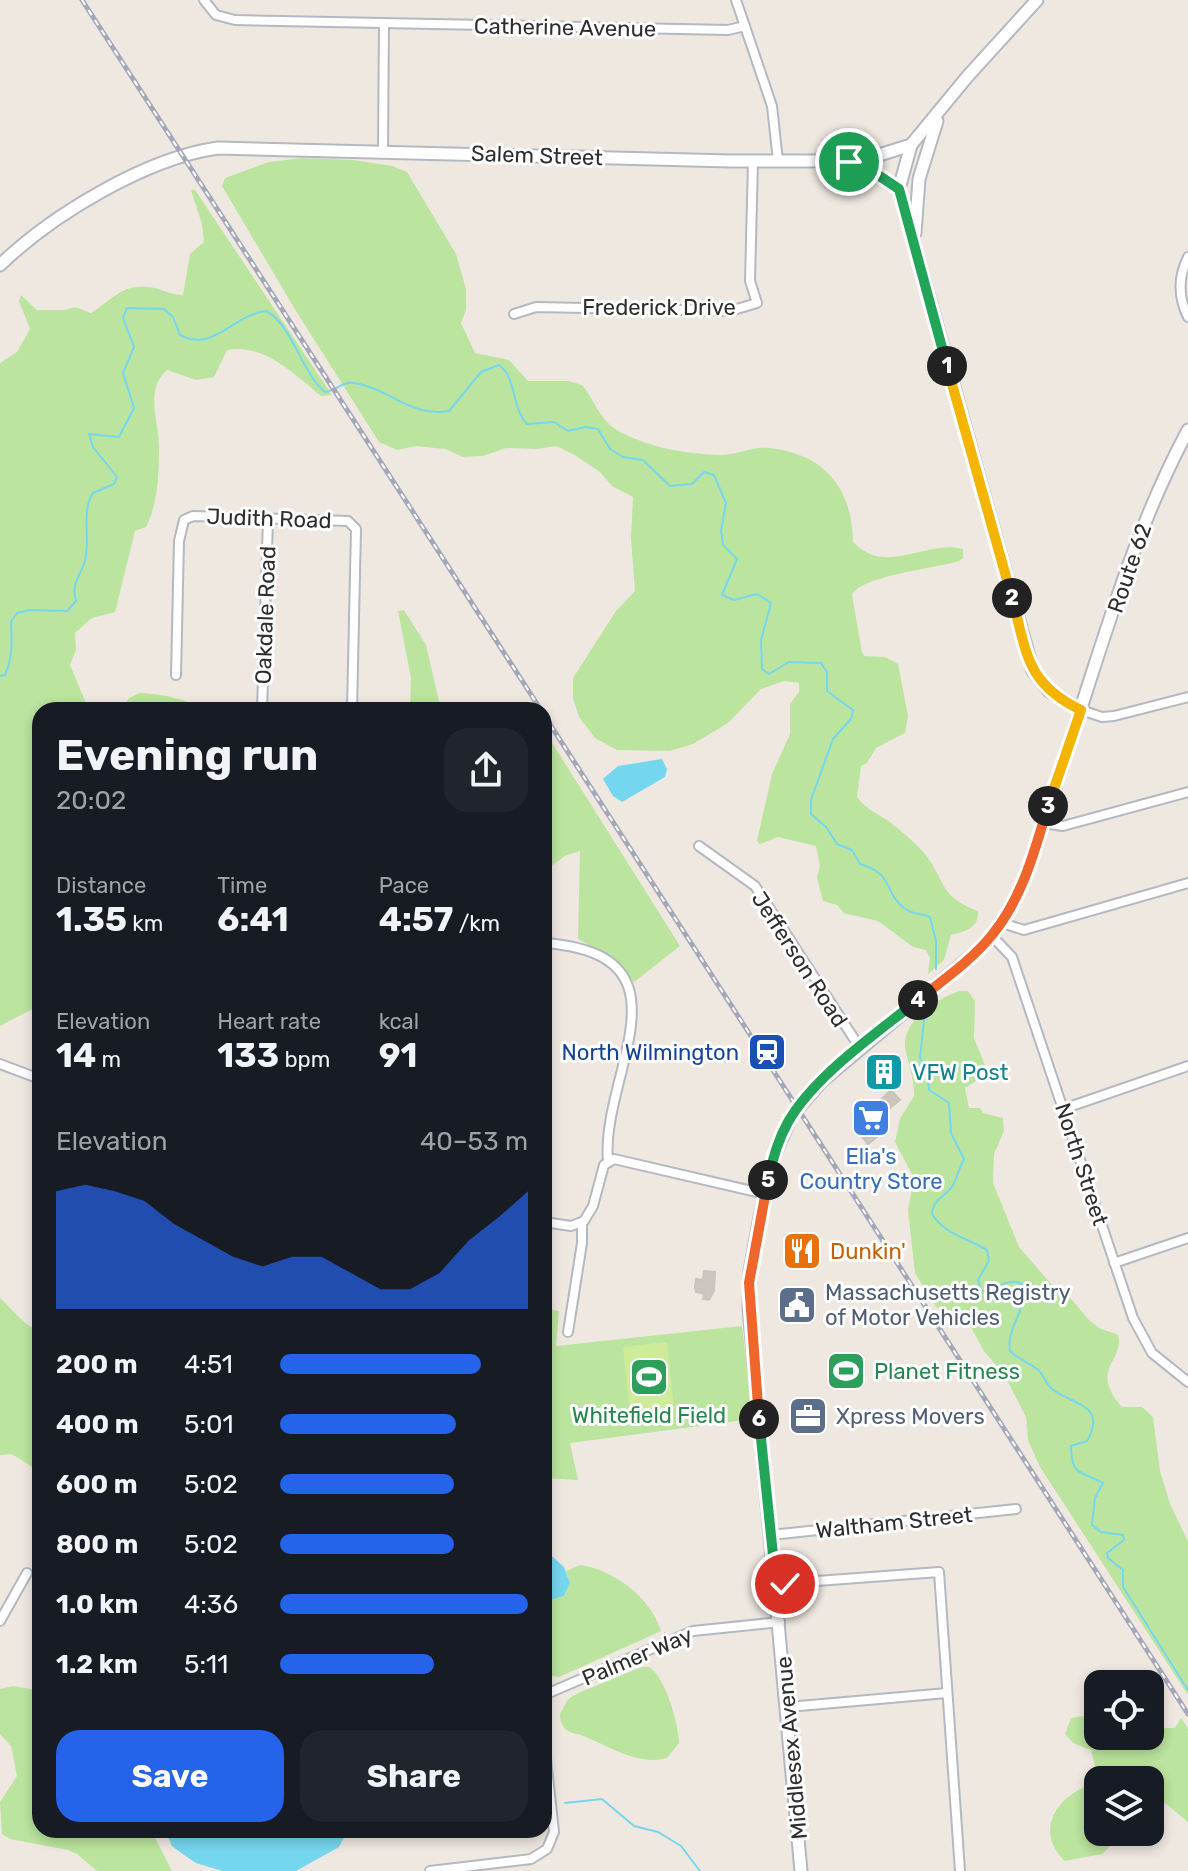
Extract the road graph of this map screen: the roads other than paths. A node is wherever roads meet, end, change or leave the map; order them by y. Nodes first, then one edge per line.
1 (204, 0) edge
2 (736, 0) edge
3 (1037, 0) edge
4 (384, 23) junction
5 (745, 26) junction
6 (940, 113) junction
7 (911, 145) junction
8 (383, 150) junction
9 (753, 161) junction
10 (778, 161) junction
11 (849, 162) junction
12 (922, 166) junction
13 (919, 179) junction
14 (899, 189) junction
15 (915, 246) junction
16 (1188, 257) edge
17 (0, 265) edge
18 (514, 314) dead end
19 (1188, 317) edge
20 (1188, 430) edge
21 (268, 519) junction
22 (176, 675) dead end
23 (1188, 697) edge
24 (262, 702) edge
25 (352, 702) edge
26 (1081, 710) junction
27 (1188, 792) edge
28 (1043, 823) junction
29 (699, 846) dead end
30 (1188, 883) edge
31 (1002, 923) junction
32 (992, 936) junction
33 (552, 944) edge
34 (860, 1048) junction
35 (0, 1064) edge
36 (1188, 1066) edge
37 (32, 1076) edge
38 (1063, 1109) junction
39 (608, 1161) junction
40 (765, 1194) junction
41 (552, 1223) edge
42 (582, 1223) junction
43 (1188, 1238) edge
44 (1114, 1263) junction
45 (568, 1332) dead end
46 (1188, 1382) edge
47 (1016, 1509) dead end
48 (771, 1535) junction
49 (27, 1573) dead end
50 (776, 1584) junction
51 (0, 1621) edge
52 (780, 1622) junction
53 (552, 1692) edge
54 (947, 1693) junction
55 (788, 1707) junction
56 (552, 1814) edge
57 (552, 1837) edge
58 (552, 1838) edge
59 (430, 1871) edge
60 (801, 1871) edge
61 (960, 1871) edge

1 - 4 street, Catherine Avenue
2 - 5 street
3 - 6 street
4 - 5 street, Catherine Avenue
4 - 8 street
5 - 10 street
6 - 7 street
6 - 12 street
7 - 11 street, Salem Street
7 - 12 street
7 - 14 street
8 - 9 street, Salem Street
8 - 17 street, Salem Street
9 - 10 street, Salem Street
9 - 18 street, Frederick Drive
10 - 11 street, Salem Street
11 - 14 street
12 - 13 street
13 - 14 street
13 - 15 street
14 - 15 street
15 - 26 street
16 - 19 street
20 - 26 street, Route 62
21 - 22 street, Judith Road
21 - 24 street, Oakdale Road
21 - 25 street, Judith Road
23 - 26 street
26 - 28 street, Middlesex Avenue
27 - 28 street
28 - 31 street, Middlesex Avenue
29 - 34 street, Jefferson Road
30 - 31 street
31 - 32 street, Middlesex Avenue
32 - 34 street, Middlesex Avenue
32 - 38 street, North Street
33 - 39 street
34 - 40 street, Middlesex Avenue
35 - 37 street
36 - 38 street
38 - 44 street, North Street
39 - 40 street
39 - 42 street
40 - 48 street, Middlesex Avenue
41 - 42 street
42 - 45 street
43 - 44 street
44 - 46 street, North Street
47 - 48 street, Waltham Street
48 - 50 street, Middlesex Avenue
49 - 51 street
50 - 52 street, Middlesex Avenue
50 - 54 street
52 - 53 street, Palmer Way
52 - 55 street, Middlesex Avenue
54 - 55 street
54 - 61 street
55 - 60 street, Middlesex Avenue
56 - 57 street
58 - 59 street

